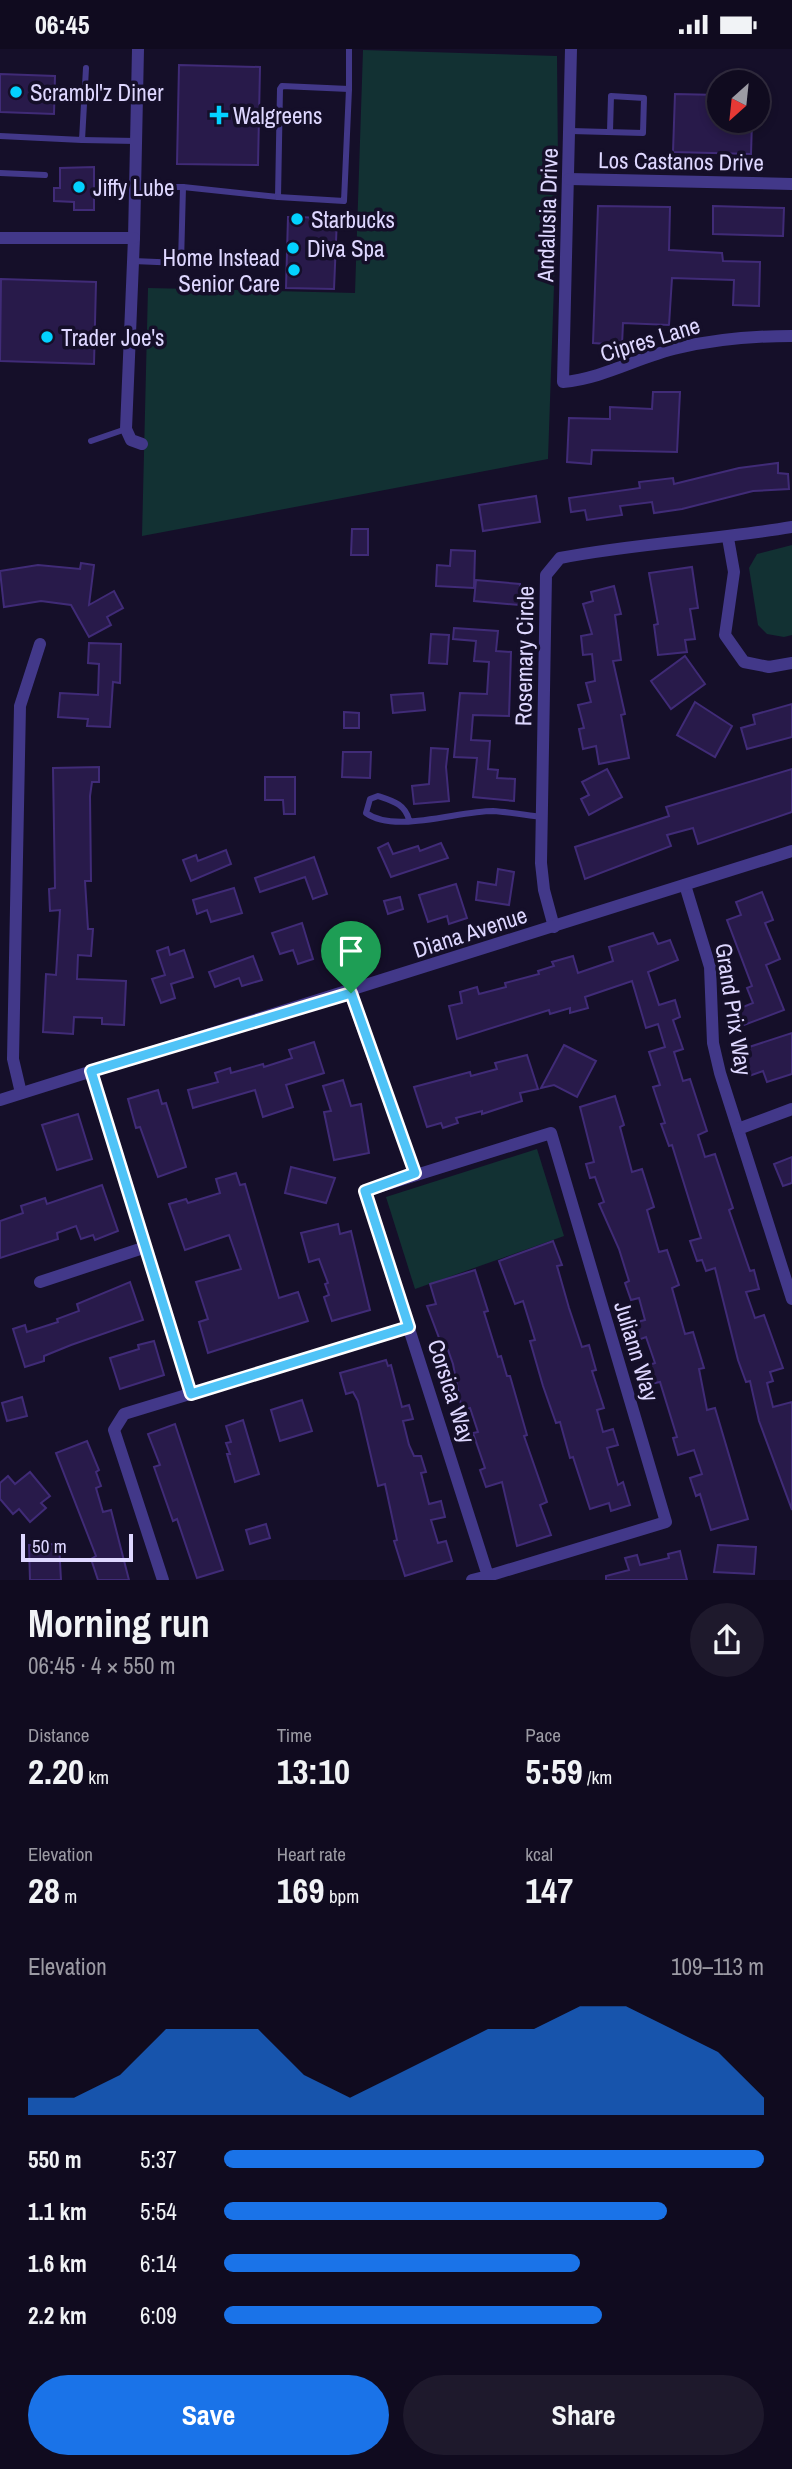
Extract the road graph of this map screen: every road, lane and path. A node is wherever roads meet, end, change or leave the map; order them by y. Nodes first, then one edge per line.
1 (138, 49) edge
2 (349, 49) edge
3 (571, 49) edge
4 (86, 68) dead end
5 (349, 89) junction
6 (571, 131) junction
7 (611, 131) junction
8 (0, 137) edge
9 (82, 139) junction
10 (136, 141) junction
11 (0, 173) edge
12 (45, 175) dead end
13 (569, 179) junction
14 (792, 184) edge
15 (135, 187) junction
16 (183, 187) junction
17 (278, 197) junction
18 (0, 238) edge
19 (134, 238) junction
20 (133, 261) junction
21 (792, 336) edge
22 (563, 382) joint
23 (126, 429) junction
24 (91, 442) dead end
25 (142, 444) dead end
26 (792, 527) edge
27 (727, 538) junction
28 (40, 644) dead end
29 (792, 663) edge
30 (541, 817) junction
31 (409, 820) junction
32 (792, 851) edge
33 (685, 885) junction
34 (554, 927) junction
35 (351, 993) junction
36 (91, 1071) junction
37 (21, 1093) junction
38 (0, 1100) edge
39 (792, 1109) edge
40 (738, 1129) junction
41 (415, 1173) junction
42 (146, 1247) junction
43 (40, 1282) dead end
44 (792, 1297) edge
45 (409, 1327) junction
46 (191, 1394) junction
47 (488, 1576) junction
48 (163, 1580) edge
49 (472, 1580) edge

1 - 10 street
2 - 5 lane
3 - 6 street, Andalusia Drive
4 - 9 lane
5 - 17 lane
5 - 17 lane
6 - 7 lane
6 - 13 street, Andalusia Drive
7 - 7 lane
8 - 9 lane
9 - 10 lane
10 - 15 street
11 - 12 lane
13 - 14 street, Los Castanos Drive
13 - 22 street, Andalusia Drive
15 - 16 lane
15 - 19 street
16 - 17 lane
16 - 20 lane
18 - 19 street
19 - 20 street
20 - 23 street
21 - 22 street, Cipres Lane
23 - 24 lane
23 - 25 street
26 - 27 street, Rosemary Circle
27 - 29 street
27 - 30 street, Rosemary Circle
28 - 37 street
30 - 31 lane
30 - 34 street, Rosemary Circle
31 - 31 lane
32 - 33 street, Diana Avenue
33 - 34 street, Diana Avenue
33 - 40 street, Grand Prix Way
34 - 35 street, Diana Avenue
35 - 36 street, Diana Avenue
35 - 41 street
36 - 37 street, Diana Avenue
36 - 42 street
37 - 38 street, Diana Avenue
39 - 40 street
40 - 44 street, Grand Prix Way
41 - 45 street, Corsica Way
41 - 47 street, Juliann Way
42 - 43 street
42 - 46 street
45 - 46 street
45 - 47 street, Corsica Way
46 - 48 street
47 - 49 street, Juliann Way

